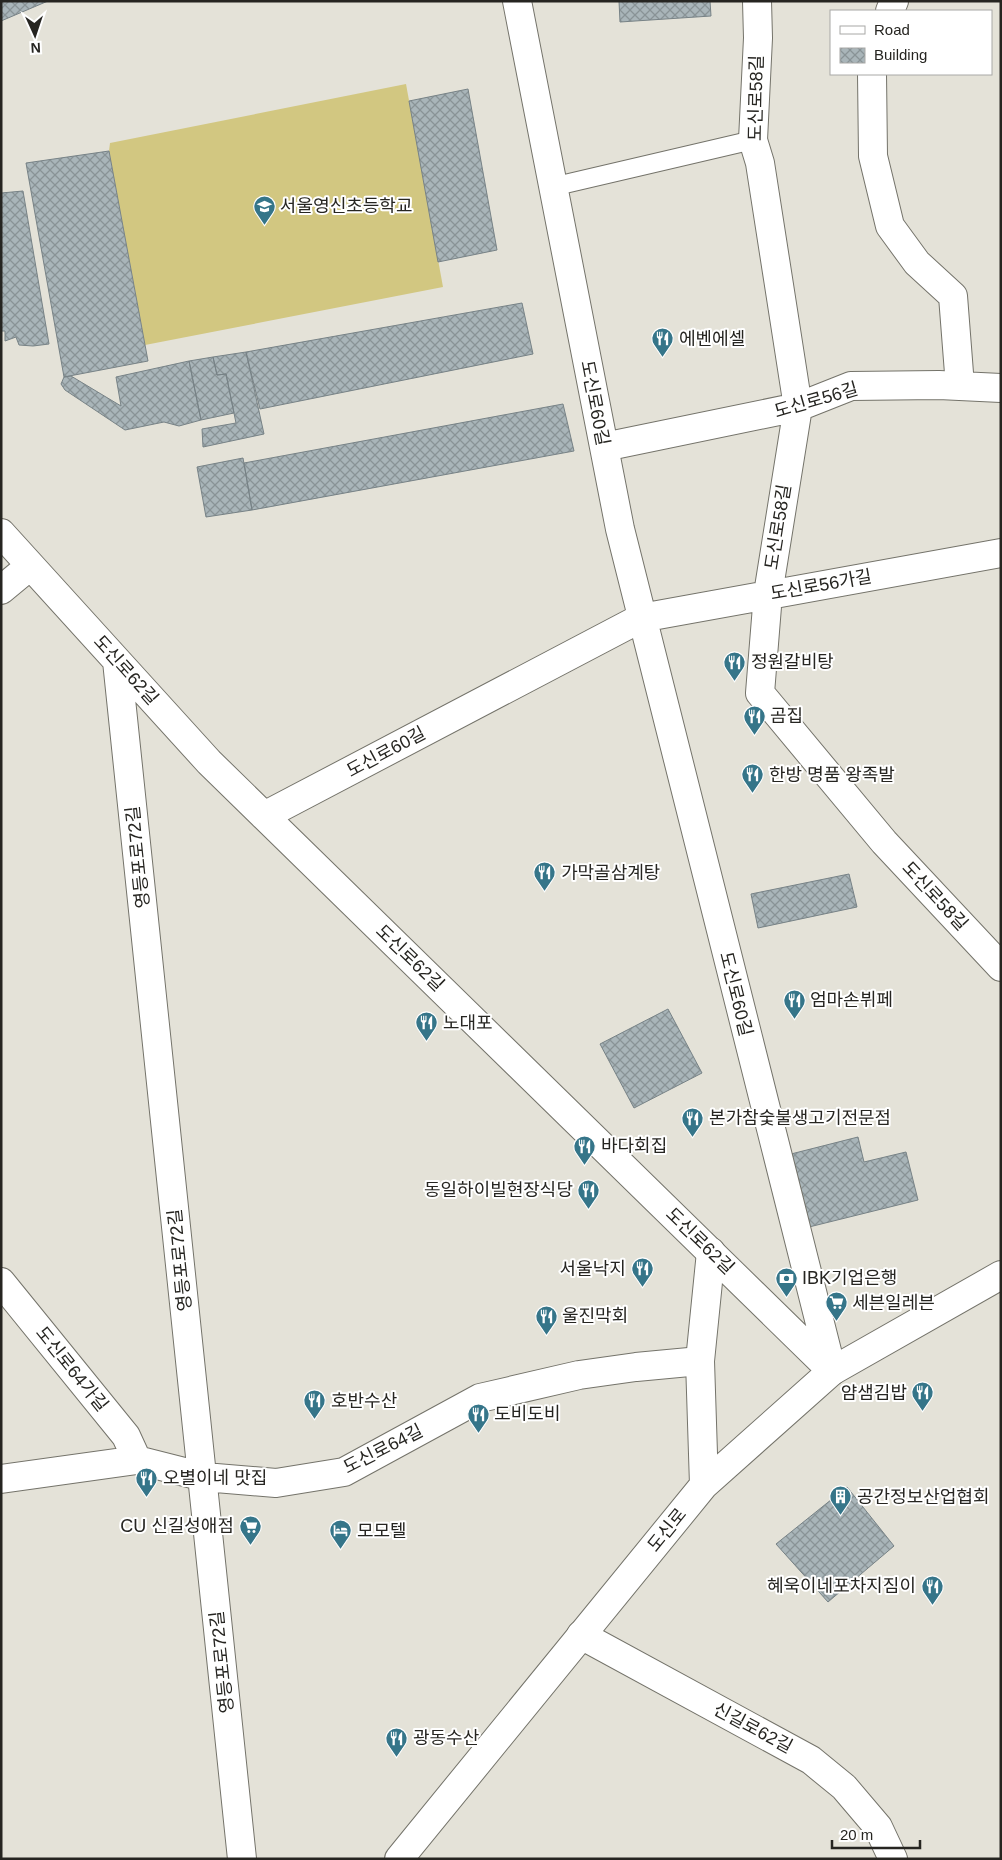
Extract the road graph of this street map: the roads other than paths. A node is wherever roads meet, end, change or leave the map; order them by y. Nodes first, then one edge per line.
1 (517, 1) edge
2 (757, 1) edge
3 (872, 75) edge
4 (753, 140) junction
5 (552, 187) junction
6 (960, 386) junction
7 (1001, 388) edge
8 (798, 407) junction
9 (604, 447) junction
10 (1, 533) edge
11 (1001, 553) edge
12 (30, 566) junction
13 (1, 590) edge
14 (768, 594) junction
15 (641, 618) junction
16 (117, 660) junction
17 (264, 816) junction
18 (1001, 967) edge
19 (712, 1252) junction
20 (1001, 1275) edge
21 (1, 1282) edge
22 (700, 1361) junction
23 (832, 1371) junction
24 (137, 1460) junction
25 (204, 1477) junction
26 (1, 1479) edge
27 (704, 1485) junction
28 (581, 1635) junction
29 (242, 1859) edge
30 (399, 1859) edge
31 (893, 1859) edge

1 - 5 street, 도신로60길
2 - 4 street, 도신로58길
3 - 6 street
4 - 5 lane
4 - 8 street, 도신로58길
5 - 9 street, 도신로60길
6 - 7 street, 도신로56길
6 - 8 street, 도신로56길
8 - 9 street, 도신로56길
8 - 14 street, 도신로58길
9 - 15 street, 도신로60길
10 - 12 street, 도신로62길
11 - 14 street, 도신로56가길
12 - 13 street
12 - 16 street, 도신로62길
14 - 15 street, 도신로56가길
14 - 18 street, 도신로58길
15 - 17 street, 도신로60길
15 - 23 street, 도신로60길
16 - 17 street, 도신로62길
16 - 25 street, 영등포로72길
17 - 19 street, 도신로62길
19 - 22 street
19 - 23 street, 도신로62길
20 - 23 street, 도신로
21 - 24 street, 도신로64가길
22 - 25 street, 도신로64길
22 - 27 street
23 - 27 street, 도신로
24 - 25 street, 도신로64길
24 - 26 street, 도신로64길
25 - 29 street, 영등포로72길
27 - 28 street, 도신로
28 - 30 street, 도신로
28 - 31 street, 신길로62길

